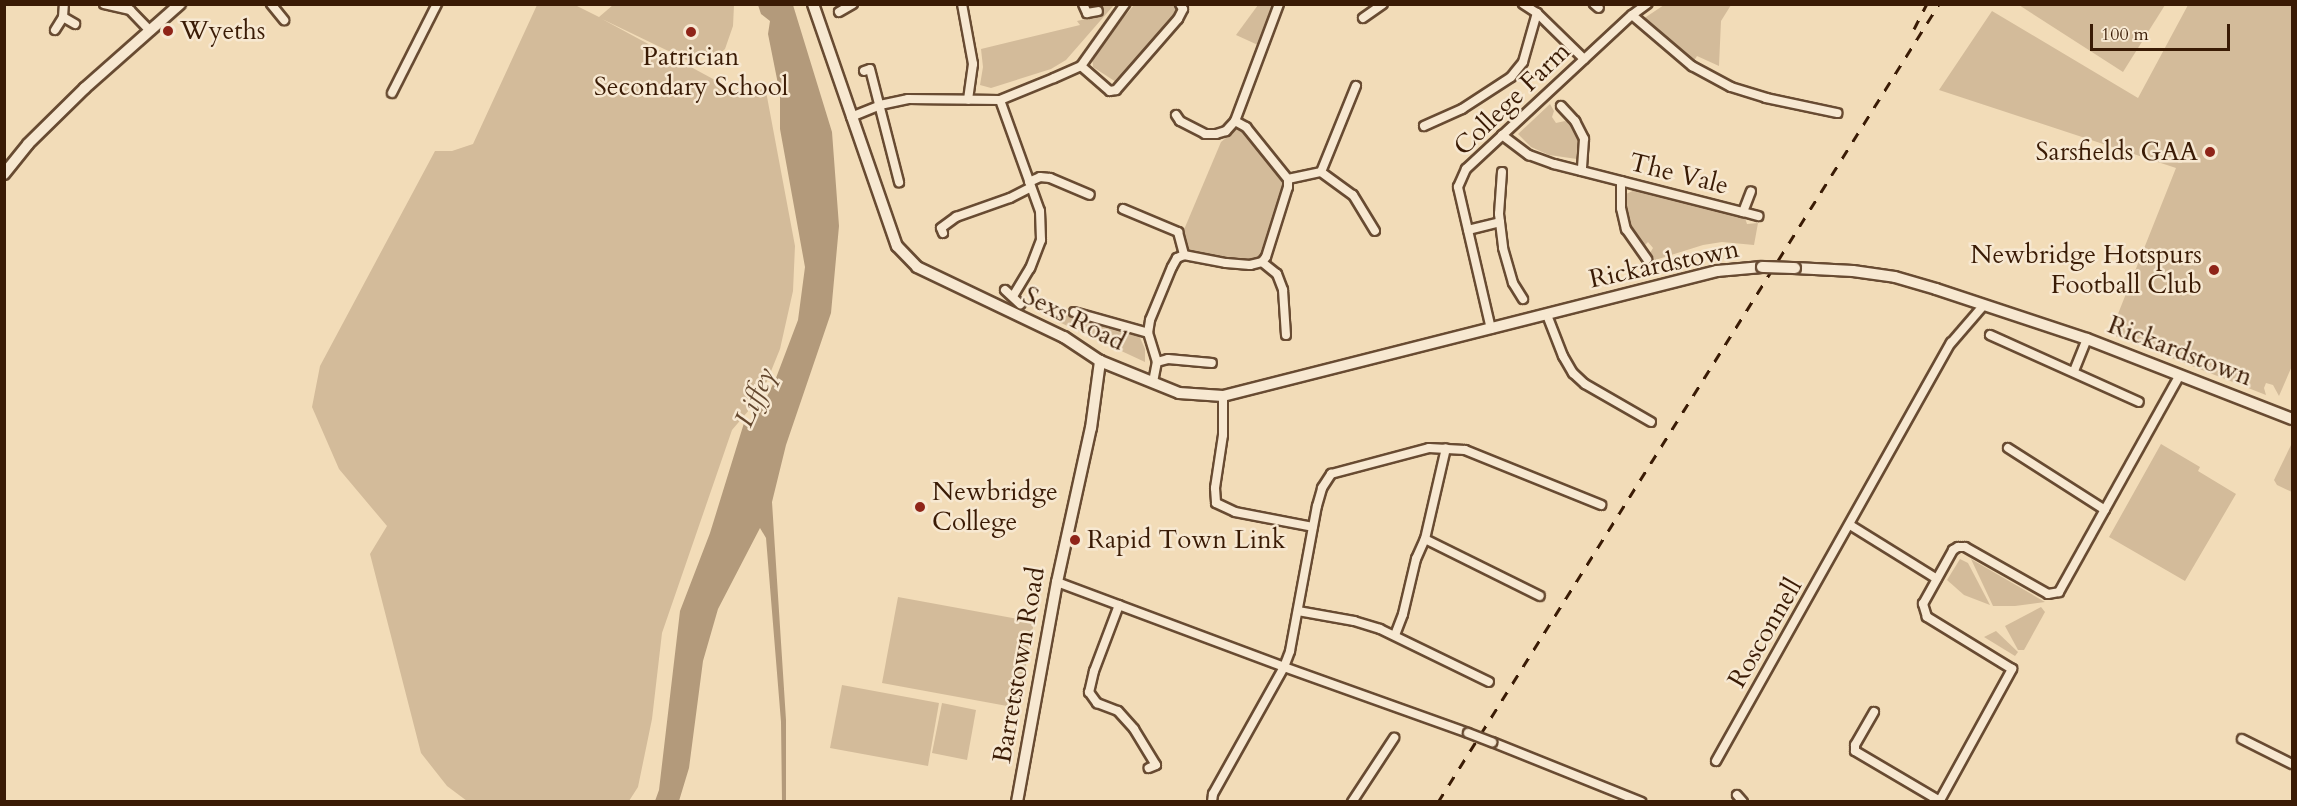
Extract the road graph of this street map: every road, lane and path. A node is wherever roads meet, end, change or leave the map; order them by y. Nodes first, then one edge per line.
1 (64, 4) edge
2 (104, 4) edge
3 (180, 4) edge
4 (271, 4) edge
5 (437, 4) edge
6 (813, 4) edge
7 (853, 4) edge
8 (962, 4) edge
9 (1083, 4) edge
10 (1125, 4) edge
11 (1180, 4) edge
12 (1279, 4) edge
13 (1383, 4) edge
14 (1523, 4) edge
15 (1647, 4) edge
16 (1098, 11) dead end
17 (839, 12) dead end
18 (1537, 13) junction
19 (1632, 15) junction
20 (63, 17) junction
21 (1363, 18) dead end
22 (284, 20) dead end
23 (75, 24) dead end
24 (55, 30) dead end
25 (150, 31) junction
26 (1584, 59) junction
27 (1081, 66) junction
28 (864, 71) dead end
29 (1356, 86) dead end
30 (392, 93) dead end
31 (968, 100) junction
32 (1000, 100) junction
33 (880, 105) junction
34 (1561, 106) dead end
35 (1837, 113) dead end
36 (1176, 115) dead end
37 (851, 117) junction
38 (1235, 121) junction
39 (1424, 126) dead end
40 (1502, 135) junction
41 (1582, 171) junction
42 (1321, 172) junction
43 (1502, 172) dead end
44 (4, 174) edge
45 (1288, 179) junction
46 (1621, 181) junction
47 (899, 182) dead end
48 (1029, 185) junction
49 (1751, 191) dead end
50 (1090, 195) dead end
51 (1123, 209) dead end
52 (1743, 212) junction
53 (1758, 216) dead end
54 (1500, 222) junction
55 (1468, 230) junction
56 (1376, 231) dead end
57 (943, 233) dead end
58 (1184, 255) junction
59 (1647, 259) dead end
60 (1262, 262) junction
61 (1005, 290) dead end
62 (1013, 296) junction
63 (1523, 299) dead end
64 (1020, 304) dead end
65 (1983, 306) junction
66 (1074, 312) dead end
67 (1547, 315) junction
68 (1491, 328) junction
69 (1148, 333) junction
70 (1286, 335) dead end
71 (1990, 335) dead end
72 (2087, 339) junction
73 (1100, 361) junction
74 (1157, 362) junction
75 (1212, 363) dead end
76 (2074, 371) junction
77 (2179, 376) junction
78 (1153, 382) junction
79 (1223, 396) junction
80 (2139, 402) dead end
81 (2292, 418) edge
82 (1652, 422) dead end
83 (1446, 448) junction
84 (2008, 448) dead end
85 (1601, 505) dead end
86 (2105, 510) junction
87 (1850, 525) junction
88 (1313, 527) junction
89 (1425, 539) junction
90 (1937, 579) junction
91 (1057, 582) junction
92 (1540, 596) dead end
93 (1119, 605) junction
94 (1298, 611) junction
95 (1395, 635) junction
96 (1284, 668) junction
97 (1489, 682) dead end
98 (1874, 712) dead end
99 (1394, 738) dead end
100 (2242, 739) dead end
101 (1716, 761) dead end
102 (2292, 764) edge
103 (1149, 768) dead end
104 (1737, 795) dead end
105 (1637, 800) edge
106 (1017, 801) edge
107 (1212, 801) edge
108 (1353, 801) edge
109 (1619, 801) edge
110 (1743, 801) edge
111 (1940, 801) edge

1 - 20 street
2 - 25 street
3 - 25 street
4 - 22 street
5 - 30 street
6 - 37 street, Sexs Road
7 - 17 street
8 - 31 street
9 - 16 street
10 - 27 street
11 - 27 street
12 - 38 street
13 - 21 street
14 - 18 street
15 - 19 street, College Farm
18 - 26 street
18 - 39 street
19 - 26 street, College Farm
19 - 35 street
20 - 23 street
20 - 24 street
25 - 44 street
26 - 40 street, College Farm
27 - 32 street
28 - 33 street
29 - 42 street
31 - 32 street
31 - 33 street
32 - 48 street
33 - 37 street
33 - 47 street
34 - 41 street
36 - 38 street
37 - 73 street, Sexs Road
38 - 45 street
40 - 41 street, The Vale
40 - 55 street, College Farm
41 - 46 street, The Vale
42 - 45 street
42 - 56 street
43 - 54 street, College Farm
45 - 60 street
46 - 52 street, The Vale
46 - 59 street
48 - 50 street
48 - 57 street
48 - 62 street
49 - 52 street, The Vale
51 - 58 street
52 - 53 street
54 - 55 street
54 - 63 street, College Farm
55 - 68 street, College Farm
58 - 60 street
58 - 69 street
60 - 70 street
61 - 62 street
62 - 64 street
65 - 67 street, Rickardstown, bridge
65 - 72 street, Rickardstown
65 - 87 street, Rosconnell
66 - 69 street
67 - 68 street, Rickardstown
67 - 82 street
68 - 79 street, Sexs Road
69 - 74 street
71 - 76 street
72 - 76 street
72 - 77 street, Rickardstown
73 - 78 street, Sexs Road
73 - 91 street, Barretstown Road
74 - 75 street
74 - 78 street
76 - 80 street
77 - 81 street, Rickardstown
77 - 86 street
78 - 79 street, Sexs Road
79 - 88 street
83 - 85 street
83 - 88 street
83 - 89 street
84 - 86 street
86 - 90 street
87 - 90 street
87 - 101 street, Rosconnell
88 - 94 street
89 - 92 street
89 - 95 street
90 - 111 street
91 - 93 street
91 - 106 street, Barretstown Road
93 - 96 street
93 - 103 street
94 - 95 street
94 - 96 street
95 - 97 street
96 - 105 street, bridge
96 - 107 street
98 - 111 street
99 - 108 street
100 - 102 street
104 - 110 street
105 - 109 street

